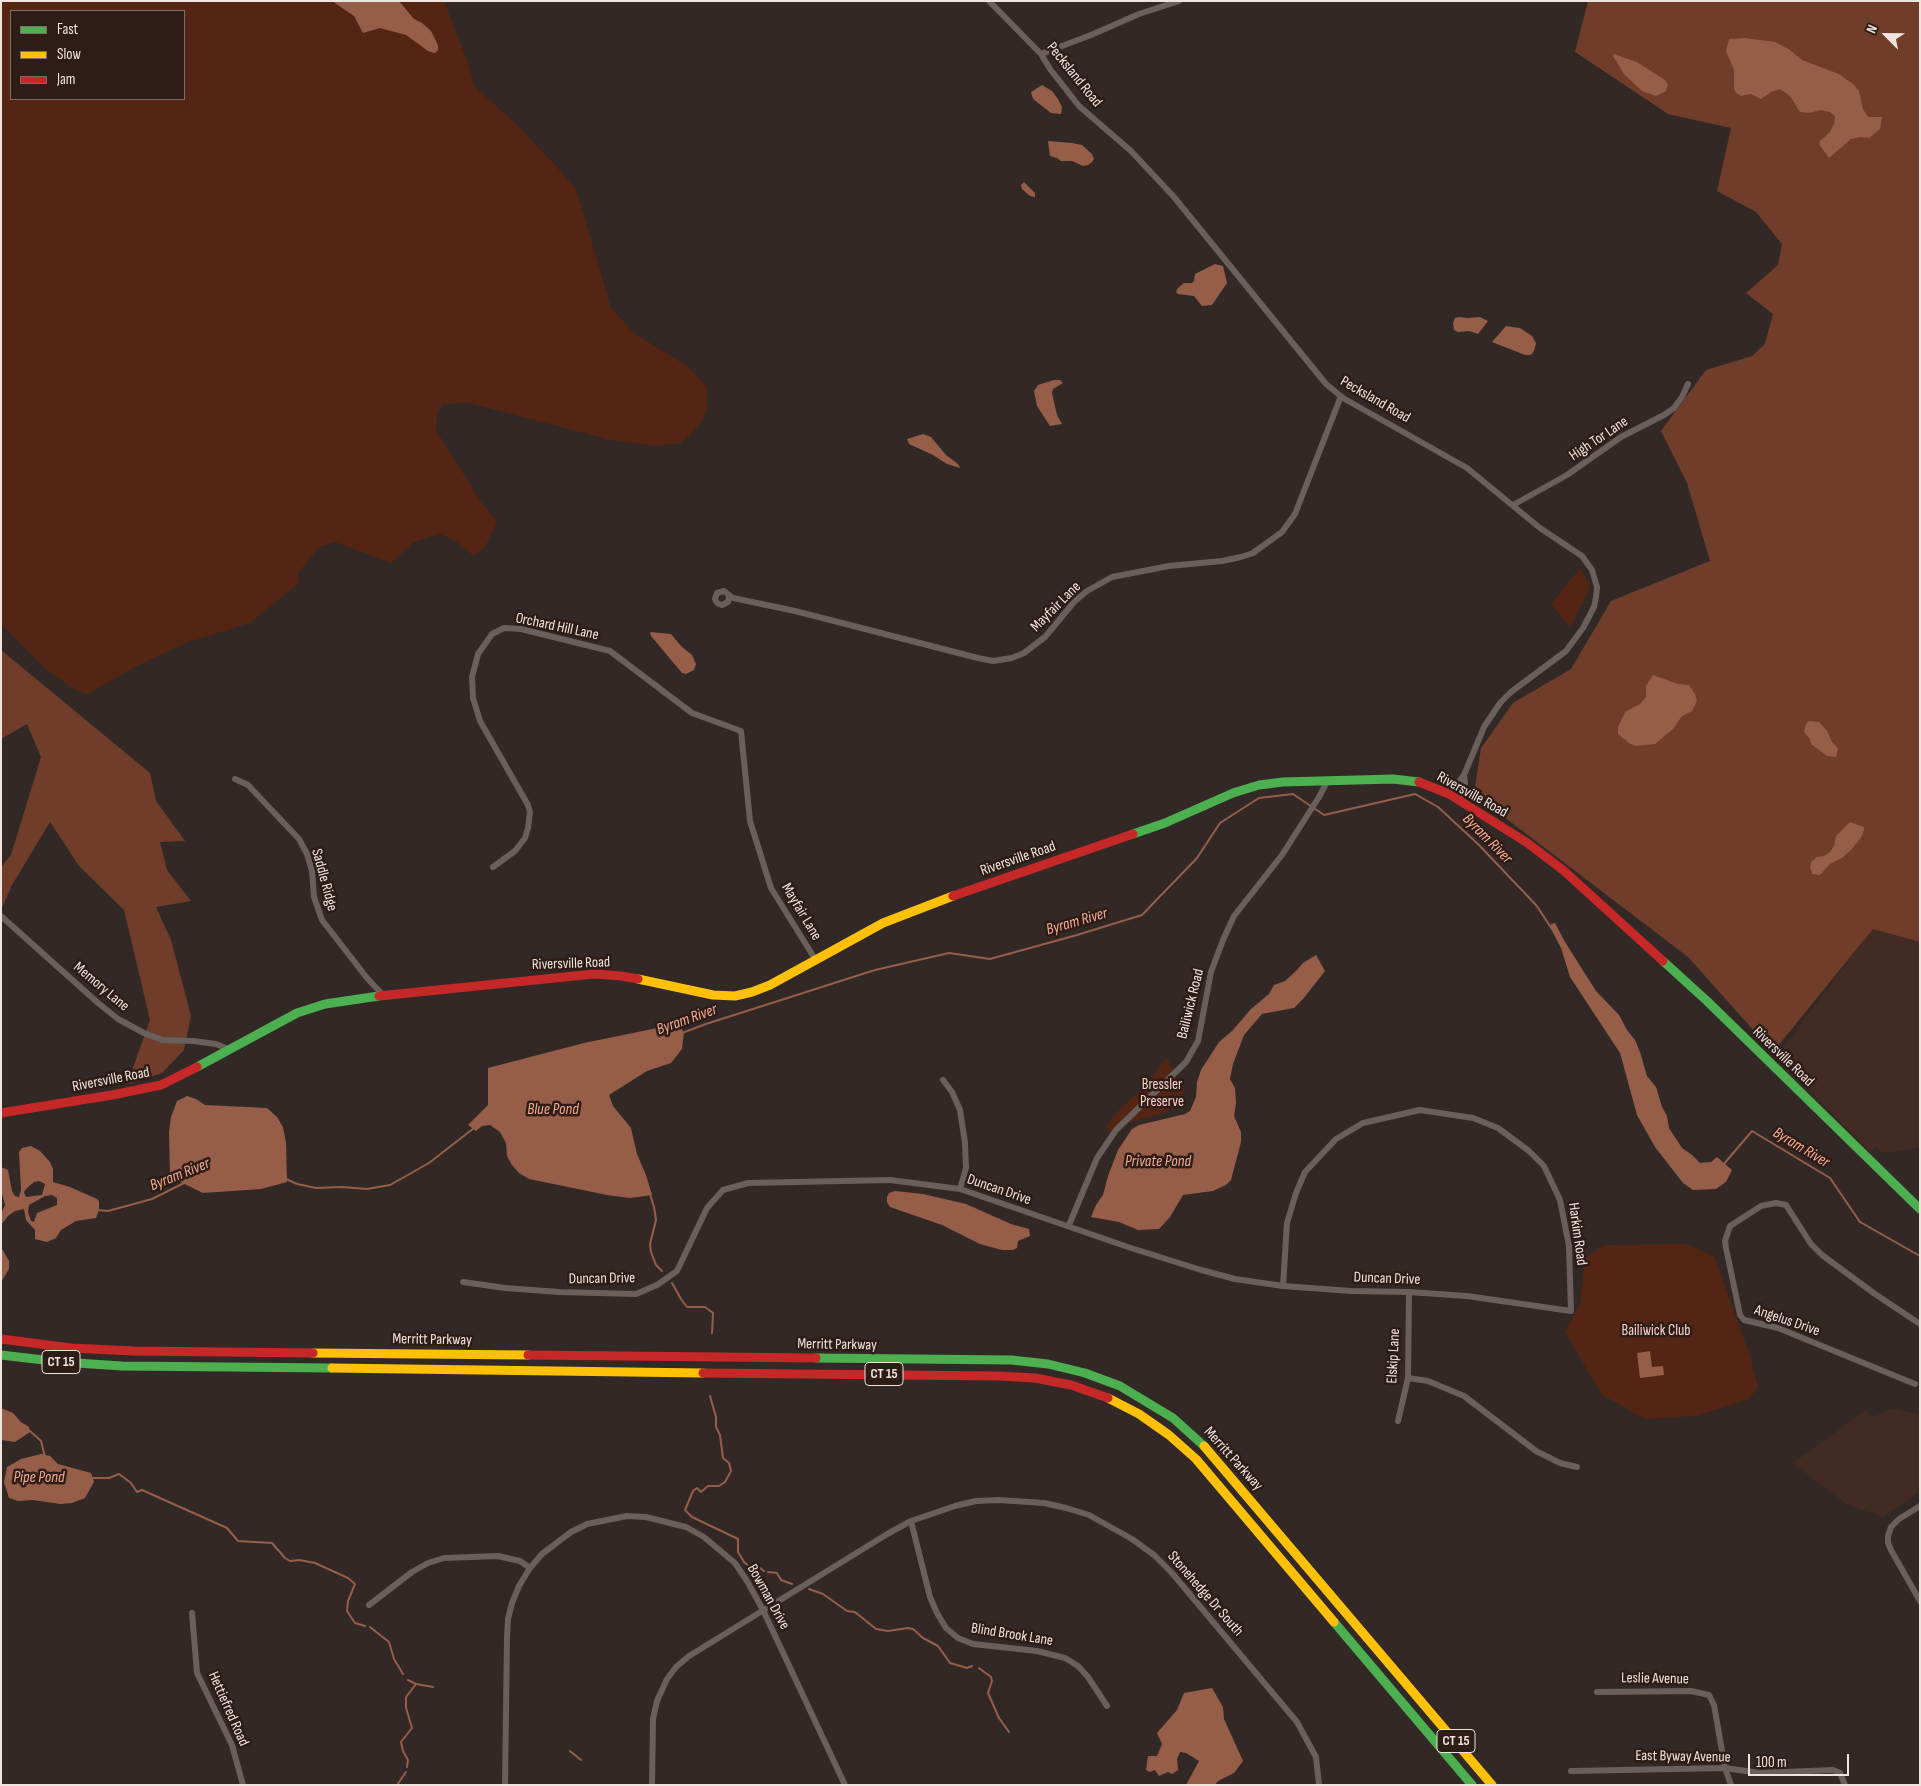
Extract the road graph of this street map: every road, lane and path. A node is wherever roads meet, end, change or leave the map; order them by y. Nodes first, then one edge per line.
1 (989, 1) edge
2 (1179, 1) edge
3 (1041, 54) junction
4 (1688, 384) dead end
5 (1341, 396) junction
6 (1514, 505) junction
7 (729, 597) dead end
8 (741, 731) joint
9 (1464, 775) junction
10 (235, 780) dead end
11 (1328, 780) junction
12 (1449, 794) junction
13 (1460, 801) junction
14 (493, 867) dead end
15 (1, 916) edge
16 (815, 959) junction
17 (383, 995) junction
18 (230, 1050) junction
19 (943, 1080) dead end
20 (1, 1113) edge
21 (960, 1189) junction
22 (1920, 1209) edge
23 (1069, 1225) junction
24 (463, 1282) dead end
25 (1283, 1286) junction
26 (1409, 1292) junction
27 (1571, 1311) joint
28 (1920, 1324) edge
29 (1, 1339) edge
30 (1, 1355) edge
31 (1408, 1378) junction
32 (1915, 1384) dead end
33 (1398, 1421) dead end
34 (1577, 1467) dead end
35 (1920, 1506) edge
36 (911, 1521) junction
37 (530, 1568) junction
38 (1920, 1601) edge
39 (369, 1605) dead end
40 (763, 1610) junction
41 (192, 1613) dead end
42 (1597, 1692) dead end
43 (1107, 1706) dead end
44 (1725, 1768) junction
45 (1571, 1771) dead end
46 (243, 1785) edge
47 (505, 1785) edge
48 (652, 1785) edge
49 (844, 1785) edge
50 (1319, 1785) edge
51 (1472, 1785) edge
52 (1492, 1785) edge
53 (1731, 1785) edge
54 (1845, 1785) edge

1 - 3 street, Pecksland Road
2 - 3 street
3 - 5 street, Pecksland Road
4 - 6 street, High Tor Lane
5 - 6 street, Pecksland Road
5 - 7 street, Mayfair Lane
6 - 9 street, Pecksland Road
8 - 14 street, Orchard Hill Lane
8 - 16 street, Mayfair Lane
9 - 12 street, Pecksland Road
9 - 13 street, Pecksland Road
10 - 17 street, Saddle Ridge
11 - 12 main road, Riversville Road
11 - 16 main road, Riversville Road
11 - 23 street, Bailiwick Road
12 - 13 main road, Riversville Road
13 - 22 main road, Riversville Road
15 - 18 street, Memory Lane
16 - 17 main road, Riversville Road
17 - 18 main road, Riversville Road
18 - 20 main road, Riversville Road
19 - 21 street
21 - 23 street, Duncan Drive
21 - 24 street, Duncan Drive
23 - 25 street, Duncan Drive
25 - 26 street, Duncan Drive
25 - 27 street, Harkim Road
26 - 27 street, Duncan Drive
26 - 31 street, Elskip Lane
28 - 32 street, Angelus Drive
29 - 52 main road, Merritt Parkway / CT 15
30 - 51 main road, Merritt Parkway / CT 15
31 - 33 street, Elskip Lane
31 - 34 street
35 - 38 street
36 - 40 street, Stonehedge Dr South
36 - 43 street, Blind Brook Lane
36 - 50 street, Stonehedge Dr South
37 - 39 street
37 - 40 street, Bowman Drive
37 - 47 street, Bowman Drive
40 - 48 street, Stonehedge Dr South
40 - 49 street, Bowman Drive
41 - 46 street, Hettiefred Road
42 - 44 street, Leslie Avenue
44 - 45 street, East Byway Avenue
44 - 53 street
44 - 54 street, East Byway Avenue

